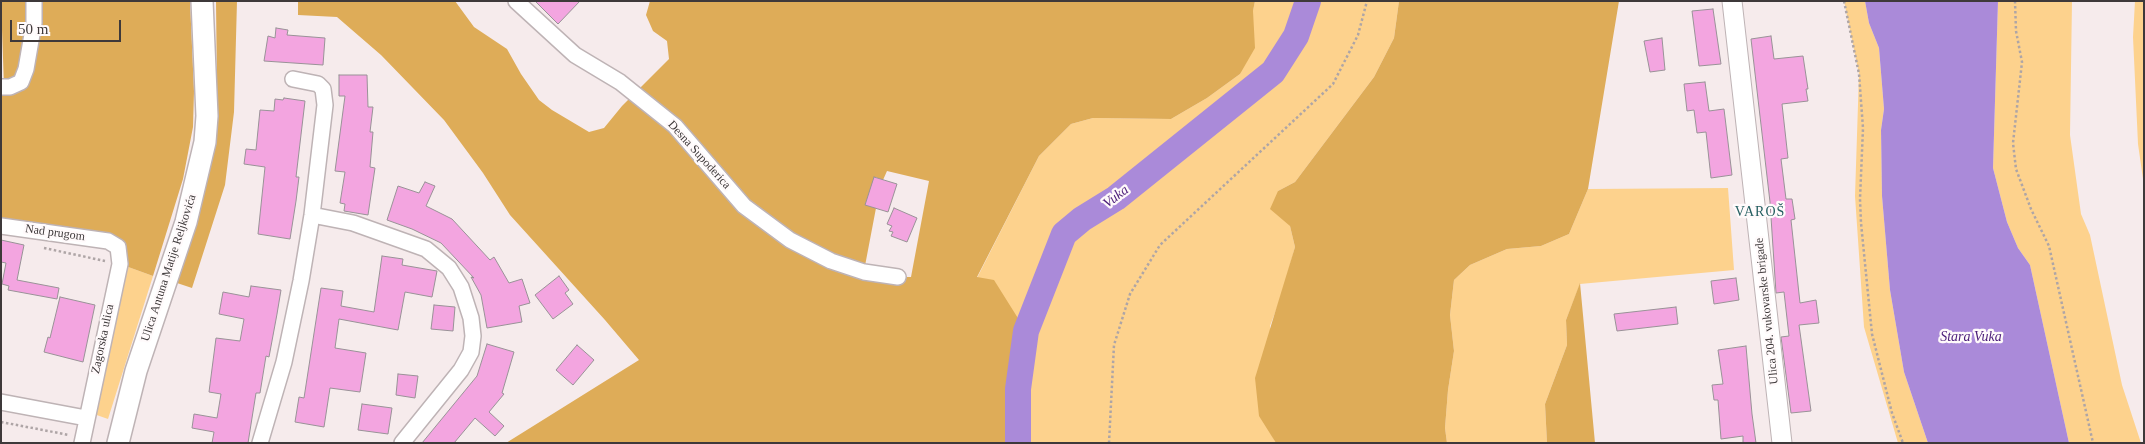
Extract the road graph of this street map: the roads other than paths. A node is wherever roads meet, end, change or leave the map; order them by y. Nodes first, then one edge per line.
1 (34, 1) edge
2 (202, 1) edge
3 (516, 1) edge
4 (1732, 1) edge
5 (293, 79) dead end
6 (1, 87) edge
7 (312, 215) junction
8 (1, 226) edge
9 (108, 241) joint
10 (898, 277) dead end
11 (1, 402) edge
12 (86, 418) junction
13 (82, 443) edge
14 (118, 443) edge
15 (260, 443) edge
16 (402, 443) edge
17 (1782, 443) edge

1 - 6 street
2 - 14 main road, Ulica Antuna Matije Reljkovića
3 - 10 street, Desna Supoderica
4 - 17 street, Ulica 204. vukovarske brigade
5 - 7 street
7 - 15 street
7 - 16 street
8 - 9 street, Nad prugom
9 - 12 street, Zagorska ulica
11 - 12 street
12 - 13 street, Zagorska ulica

